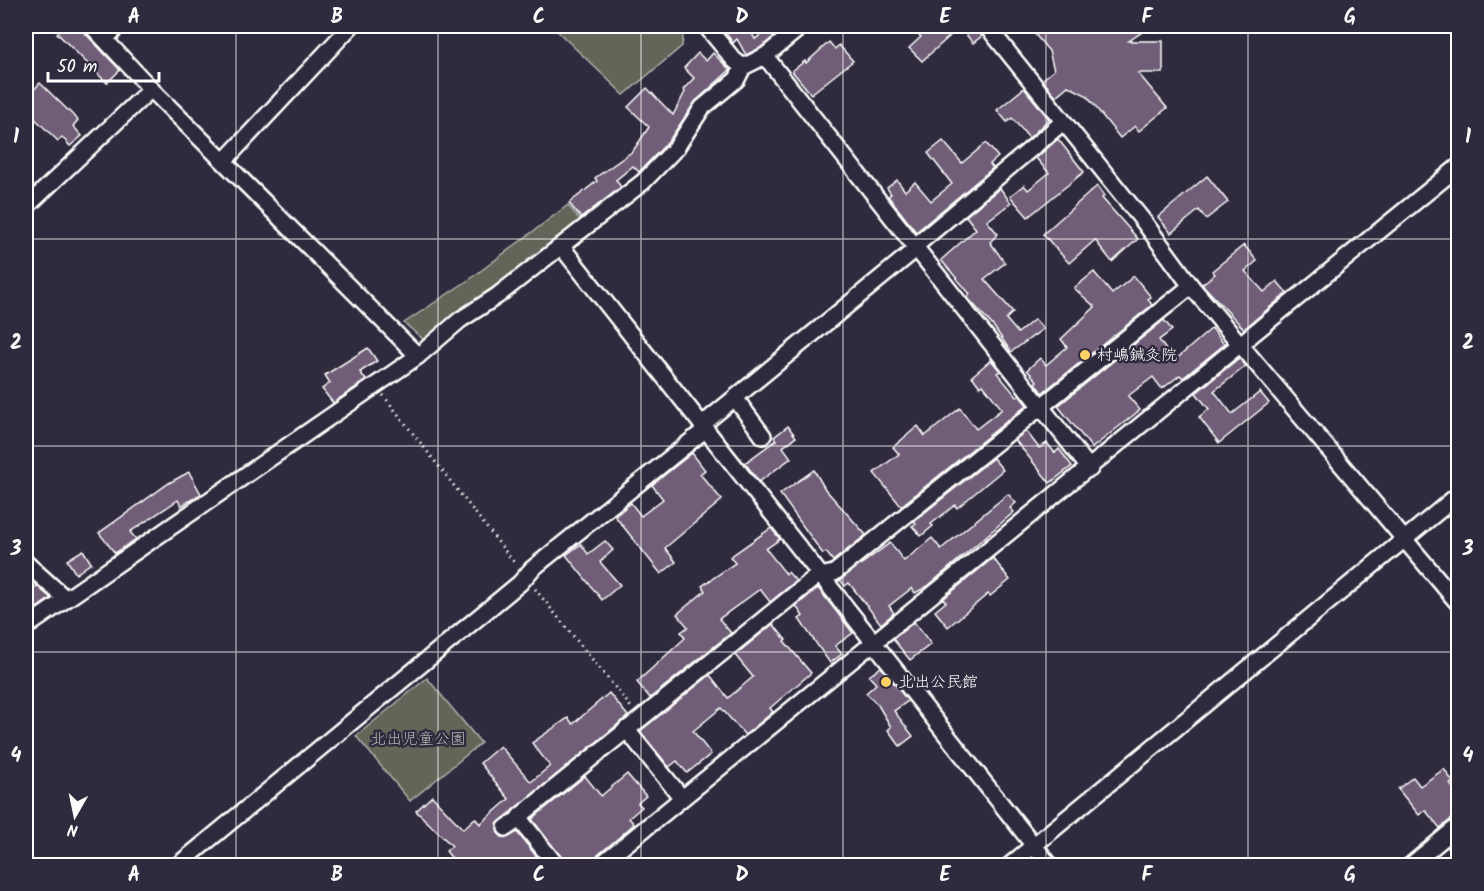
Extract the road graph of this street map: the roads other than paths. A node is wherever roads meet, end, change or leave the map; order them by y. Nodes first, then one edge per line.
1 (92, 26) edge
2 (118, 26) edge
3 (351, 26) edge
4 (706, 26) edge
5 (802, 26) edge
6 (987, 26) edge
7 (105, 39) junction
8 (765, 56) junction
9 (743, 67) junction
10 (151, 89) junction
11 (1063, 122) junction
12 (225, 160) junction
13 (1458, 167) edge
14 (26, 207) edge
15 (561, 246) junction
16 (914, 249) junction
17 (1191, 286) junction
18 (1240, 344) junction
19 (418, 356) junction
20 (735, 398) junction
21 (1042, 407) junction
22 (705, 426) junction
23 (763, 436) dead end
24 (1090, 469) junction
25 (1458, 495) edge
26 (1406, 537) junction
27 (26, 563) edge
28 (823, 575) junction
29 (66, 599) junction
30 (1458, 603) edge
31 (26, 627) edge
32 (873, 642) junction
33 (626, 729) junction
34 (682, 798) junction
35 (1458, 826) edge
36 (1038, 842) junction
37 (177, 866) edge
38 (557, 866) edge
39 (599, 866) edge
40 (1009, 866) edge
41 (1050, 866) edge
42 (1410, 866) edge

1 - 7 street
2 - 7 street
3 - 12 street
4 - 9 street
5 - 8 street
6 - 11 street
7 - 10 street
8 - 9 street
8 - 16 street
9 - 15 street
10 - 12 street
10 - 14 street
11 - 16 street
11 - 17 street
12 - 19 street
13 - 18 street
15 - 19 street
15 - 22 street
16 - 20 street
16 - 21 street
17 - 18 street
17 - 21 street
18 - 24 street
18 - 26 street
19 - 29 street
20 - 22 street
20 - 23 street
21 - 24 street
21 - 28 street
22 - 28 street
22 - 37 street
24 - 32 street
25 - 26 street
26 - 30 street
26 - 36 street
27 - 29 street
28 - 32 street
28 - 33 street
29 - 31 street
32 - 34 street
32 - 36 street
33 - 34 street
33 - 38 street
34 - 39 street
35 - 42 street
36 - 40 street
36 - 41 street

